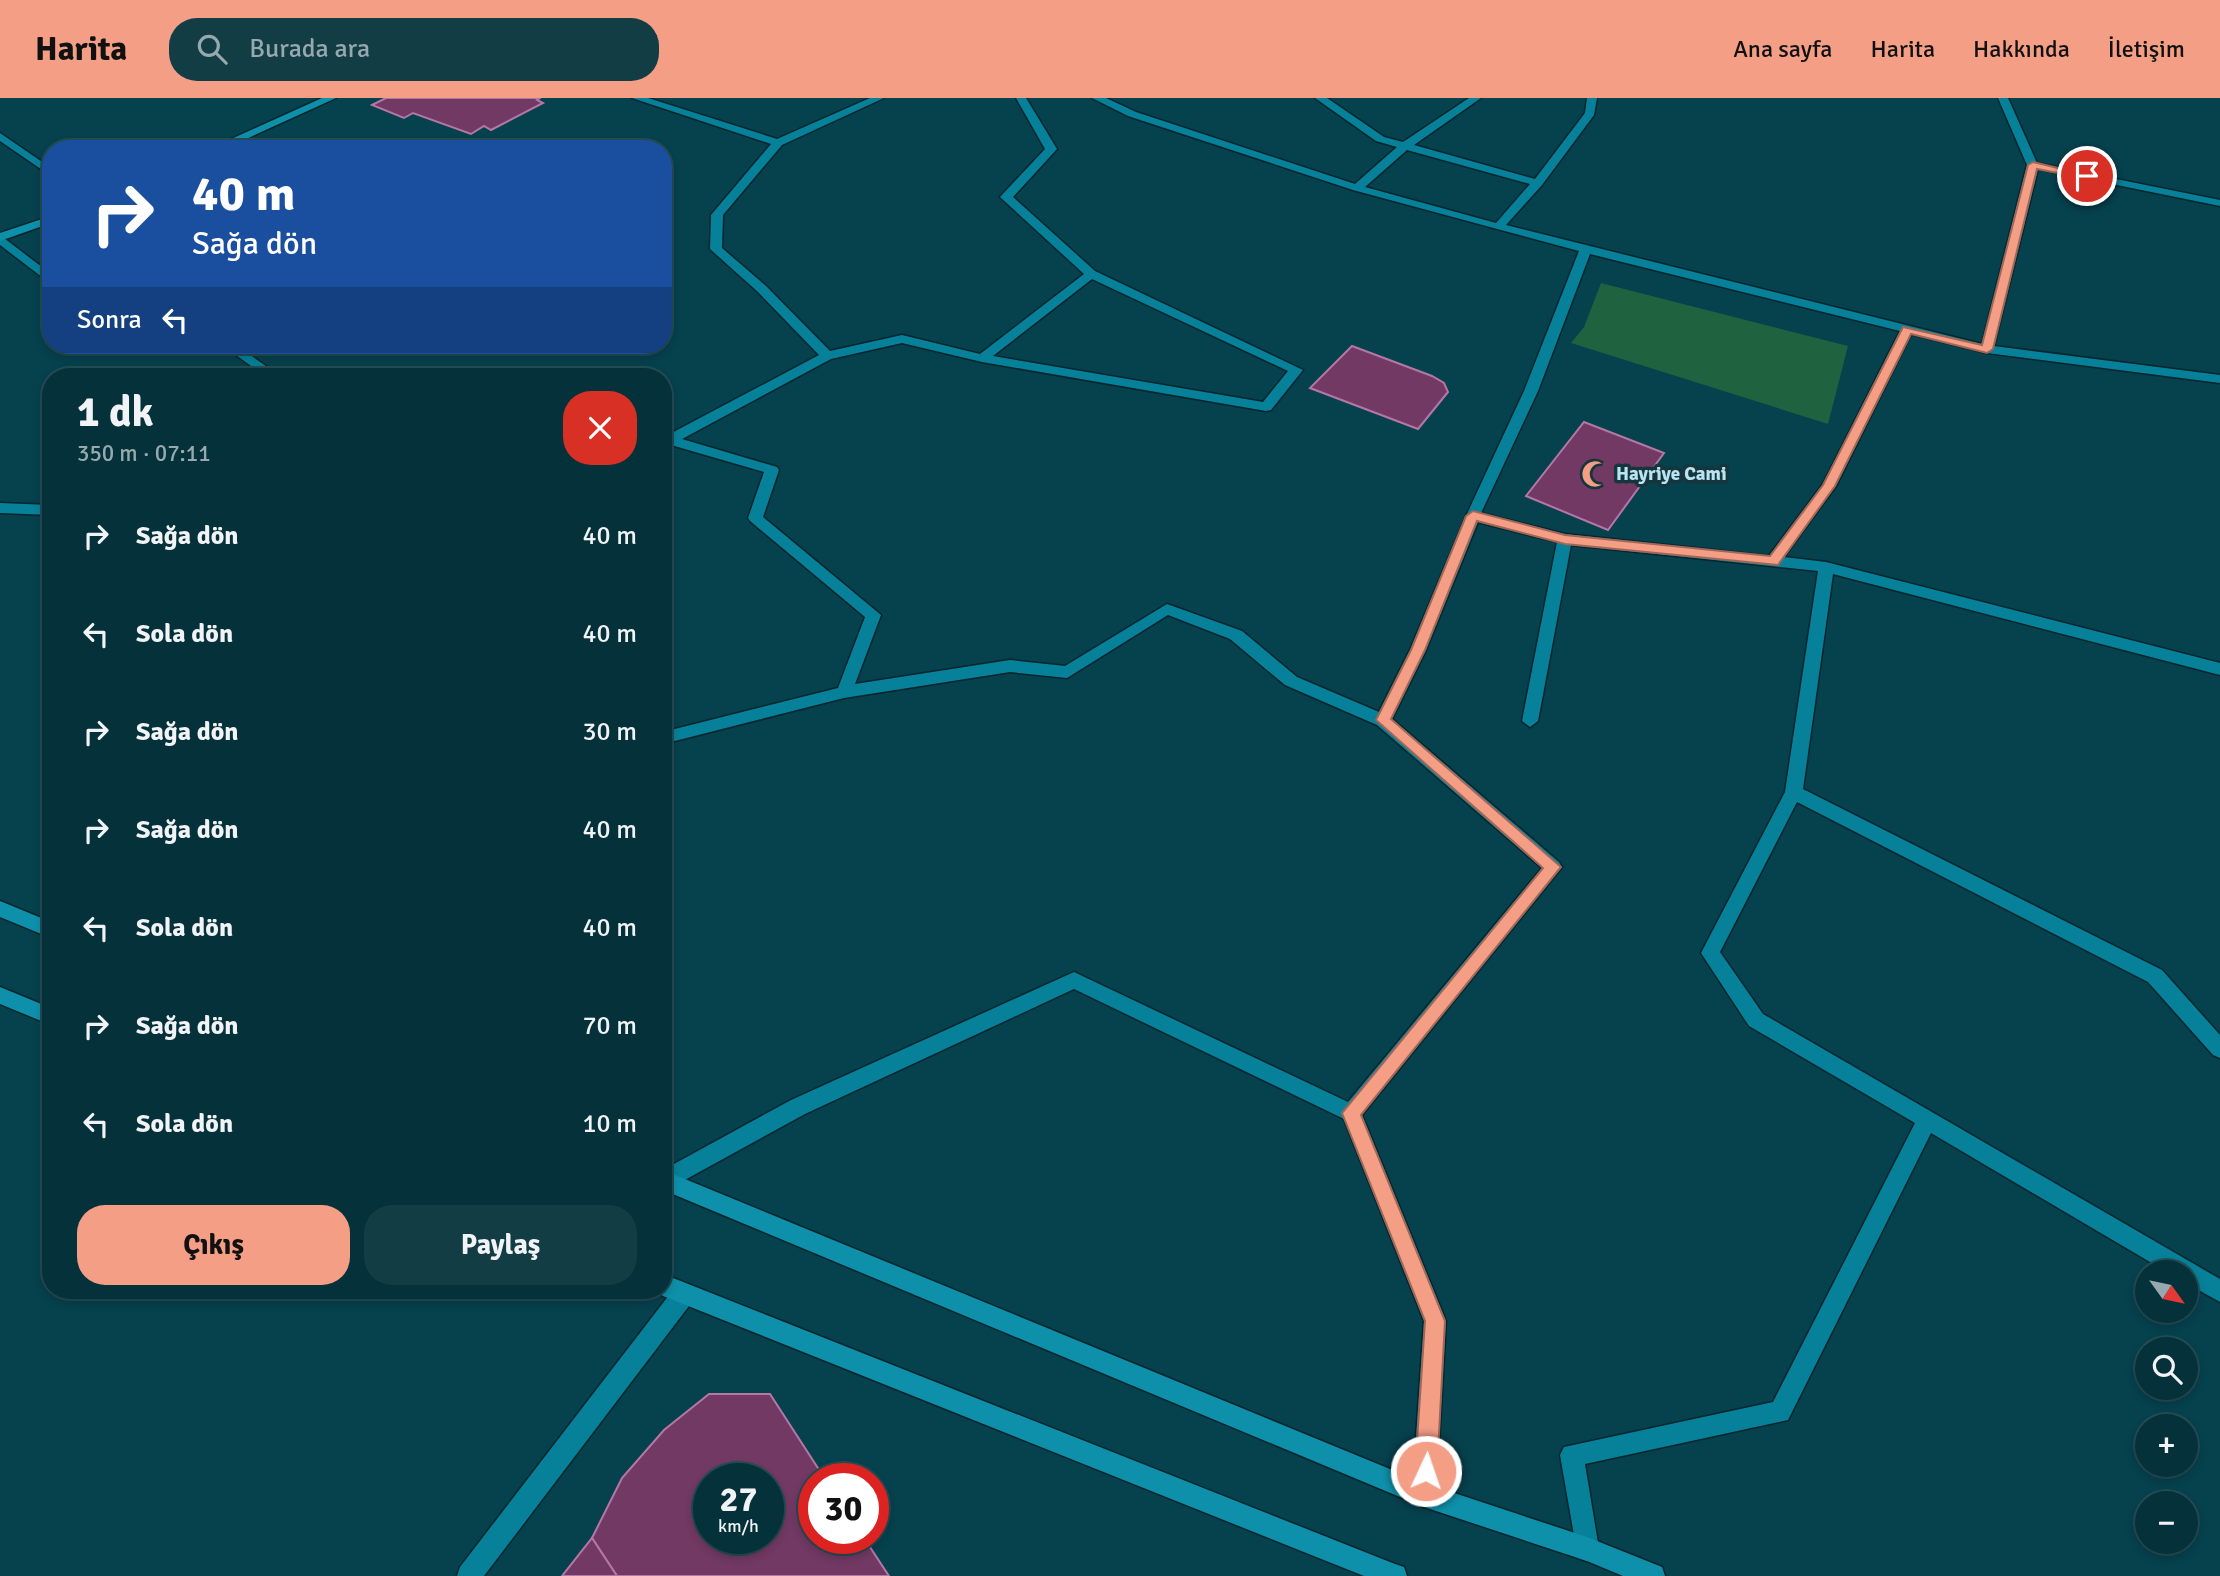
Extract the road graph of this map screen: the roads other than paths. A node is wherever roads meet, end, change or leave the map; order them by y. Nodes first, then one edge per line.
1 (331, 98) edge
2 (637, 98) edge
3 (879, 98) edge
4 (1021, 98) edge
5 (1097, 98) edge
6 (1320, 98) edge
7 (1476, 98) edge
8 (1592, 98) edge
9 (2003, 98) edge
10 (0, 136) edge
11 (235, 140) edge
12 (778, 143) junction
13 (1405, 146) junction
14 (2033, 165) junction
15 (42, 166) edge
16 (1538, 183) junction
17 (1357, 188) junction
18 (2220, 203) edge
19 (42, 222) edge
20 (1497, 227) junction
21 (0, 238) edge
22 (1586, 249) junction
23 (42, 273) edge
24 (1091, 274) junction
25 (1907, 330) junction
26 (1987, 349) junction
27 (241, 354) edge
28 (827, 356) junction
29 (982, 358) junction
30 (261, 368) edge
31 (2220, 379) edge
32 (672, 439) edge
33 (672, 444) edge
34 (0, 508) edge
35 (42, 510) edge
36 (1473, 516) junction
37 (1565, 539) junction
38 (1773, 561) junction
39 (1825, 567) junction
40 (2220, 669) edge
41 (844, 692) junction
42 (1383, 720) junction
43 (1530, 721) dead end
44 (672, 736) edge
45 (1794, 792) junction
46 (0, 909) edge
47 (42, 926) edge
48 (0, 995) edge
49 (42, 1013) edge
50 (2220, 1049) edge
51 (1352, 1113) junction
52 (1927, 1119) junction
53 (672, 1176) edge
54 (672, 1183) edge
55 (674, 1290) edge
56 (2220, 1292) edge
57 (668, 1299) edge
58 (1424, 1495) junction
59 (1587, 1549) junction
60 (469, 1576) edge
61 (1395, 1576) edge
62 (1653, 1576) edge

1 - 11 main road
2 - 12 street
3 - 12 street
4 - 24 street
5 - 17 street
6 - 13 street
7 - 13 street
8 - 16 street
9 - 14 street
10 - 15 street
12 - 28 street
13 - 16 street
13 - 17 street
14 - 18 street
14 - 26 street
16 - 20 street
17 - 20 street
19 - 21 main road
20 - 22 street
21 - 23 street
22 - 25 street
22 - 36 street
24 - 29 street
24 - 29 street
25 - 26 street
25 - 38 street
26 - 31 street
27 - 30 street
28 - 29 street
28 - 32 street
33 - 41 street
34 - 35 street
36 - 37 street
36 - 42 street
37 - 38 street
37 - 43 street
38 - 39 street
39 - 40 street
39 - 45 street
41 - 42 street
41 - 44 street
42 - 51 street
45 - 50 street
45 - 52 street
46 - 47 main road
48 - 49 main road
51 - 53 street
51 - 58 street
52 - 56 street
52 - 59 street
54 - 58 main road
55 - 61 main road
57 - 60 street
58 - 59 main road
59 - 62 main road

